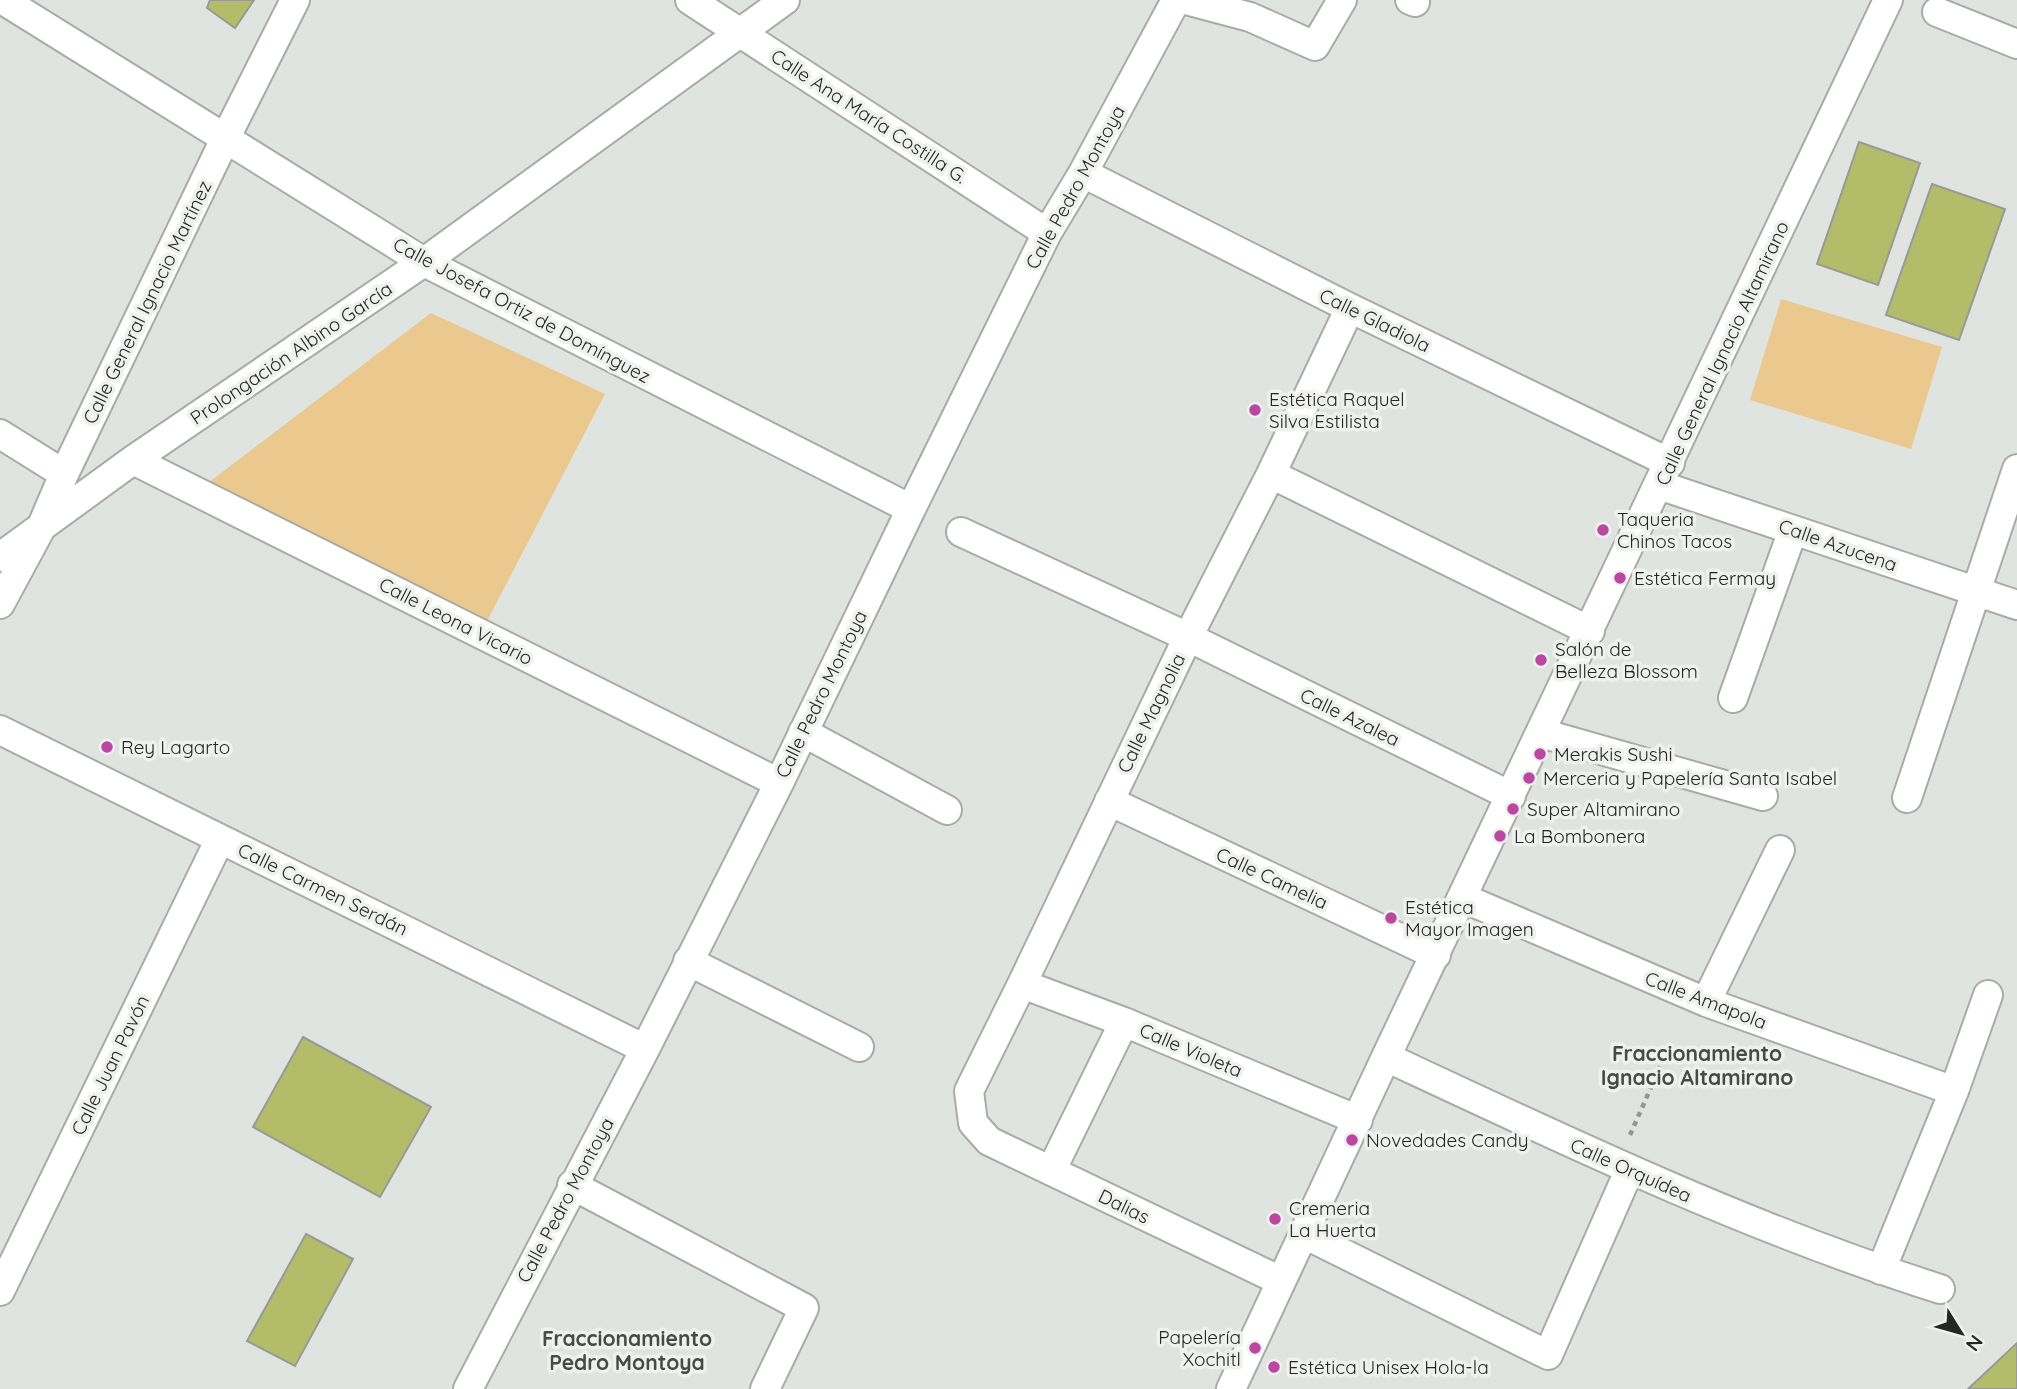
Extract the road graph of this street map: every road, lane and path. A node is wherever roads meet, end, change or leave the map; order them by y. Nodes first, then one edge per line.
1 (3, 0) edge
2 (295, 0) edge
3 (690, 0) edge
4 (785, 0) edge
5 (1177, 0) edge
6 (1186, 0) edge
7 (1342, 0) edge
8 (1888, 0) edge
9 (1257, 8) edge
10 (1937, 12) dead end
11 (741, 31) junction
12 (2017, 44) edge
13 (225, 139) junction
14 (1083, 173) junction
15 (1047, 233) junction
16 (424, 262) junction
17 (1350, 308) junction
18 (0, 434) edge
19 (133, 460) junction
20 (2017, 468) edge
21 (64, 474) junction
22 (1271, 474) junction
23 (1664, 474) junction
24 (911, 509) junction
25 (41, 528) junction
26 (1793, 530) junction
27 (961, 532) dead end
28 (0, 557) edge
29 (1976, 592) junction
30 (0, 604) edge
31 (2017, 604) edge
32 (1590, 631) junction
33 (1188, 638) junction
34 (1733, 698) dead end
35 (0, 730) edge
36 (803, 732) junction
37 (1541, 733) junction
38 (779, 783) junction
39 (1511, 796) junction
40 (1763, 796) dead end
41 (1907, 798) dead end
42 (1109, 801) junction
43 (947, 810) dead end
44 (220, 839) junction
45 (1780, 850) dead end
46 (1463, 898) junction
47 (1436, 955) junction
48 (688, 961) junction
49 (1022, 984) junction
50 (1989, 995) dead end
51 (1706, 1002) junction
52 (1124, 1022) junction
53 (859, 1046) dead end
54 (645, 1049) junction
55 (1667, 1051) dead end
56 (1386, 1057) junction
57 (1954, 1091) junction
58 (1358, 1120) junction
59 (973, 1123) joint
60 (1623, 1168) junction
61 (1051, 1171) junction
62 (572, 1185) junction
63 (1304, 1234) junction
64 (1881, 1270) junction
65 (1281, 1281) junction
66 (1940, 1289) dead end
67 (0, 1292) edge
68 (468, 1389) edge
69 (765, 1389) edge
70 (1231, 1389) edge

1 - 13 street, Calle Josefa Ortiz de Domínguez
2 - 13 street, Calle General Ignacio Martínez
3 - 11 street, Calle Ana María Costilla G.
4 - 11 street, Prolongación Albino García
5 - 14 street, Calle Pedro Montoya
6 - 9 street
7 - 9 street
8 - 23 street, Calle General Ignacio Altamirano
10 - 12 street
11 - 15 street, Calle Ana María Costilla G.
11 - 16 street, Prolongación Albino García
13 - 16 street, Calle Josefa Ortiz de Domínguez
13 - 21 street, Calle General Ignacio Martínez
14 - 15 street, Calle Pedro Montoya
14 - 17 street, Calle Gladiola
15 - 24 street, Calle Pedro Montoya
16 - 19 street, Prolongación Albino García
16 - 24 street, Calle Josefa Ortiz de Domínguez
17 - 22 street, Calle Magnolia
17 - 23 street, Calle Gladiola
18 - 21 street
19 - 25 street, Prolongación Albino García
19 - 38 street, Calle Leona Vicario
20 - 29 street
21 - 25 street, Calle General Ignacio Martínez
22 - 32 street
22 - 33 street, Calle Magnolia
23 - 26 street, Calle Azucena
23 - 32 street, Calle General Ignacio Altamirano
24 - 36 street, Calle Pedro Montoya
25 - 28 street, Prolongación Albino García
25 - 30 street, Calle General Ignacio Martínez
26 - 29 street, Calle Azucena
26 - 34 street
27 - 33 street
29 - 31 street, Calle Azucena
29 - 41 street
32 - 37 street, Calle General Ignacio Altamirano
33 - 39 street, Calle Azalea
33 - 42 street, Calle Magnolia
35 - 44 street, Calle Carmen Serdán
36 - 38 street, Calle Pedro Montoya
36 - 43 street
37 - 39 street, Calle General Ignacio Altamirano
37 - 40 street
38 - 48 street, Calle Pedro Montoya
39 - 46 street, Calle General Ignacio Altamirano
42 - 47 street, Calle Camelia
42 - 49 street, Calle Magnolia
44 - 54 street, Calle Carmen Serdán
44 - 67 street, Calle Juan Pavón
45 - 51 street
46 - 47 street, Calle General Ignacio Altamirano
46 - 51 street, Calle Amapola
47 - 56 street, Calle General Ignacio Altamirano
48 - 53 street
48 - 54 street, Calle Pedro Montoya
49 - 52 street, Calle Violeta
49 - 59 street, Calle Magnolia
50 - 57 street
51 - 57 street, Calle Amapola
52 - 58 street, Calle Violeta
52 - 61 street
54 - 62 street, Calle Pedro Montoya
55 - 60 path
56 - 58 street, Calle General Ignacio Altamirano
56 - 60 street, Calle Orquídea
57 - 64 street
58 - 63 street, Calle General Ignacio Altamirano
59 - 61 street, Dalias
60 - 63 street
60 - 64 street, Calle Orquídea
61 - 65 street, Dalias
62 - 68 street, Calle Pedro Montoya
62 - 69 street
63 - 65 street, Calle General Ignacio Altamirano
64 - 66 street, Calle Orquídea
65 - 70 street, Calle General Ignacio Altamirano

